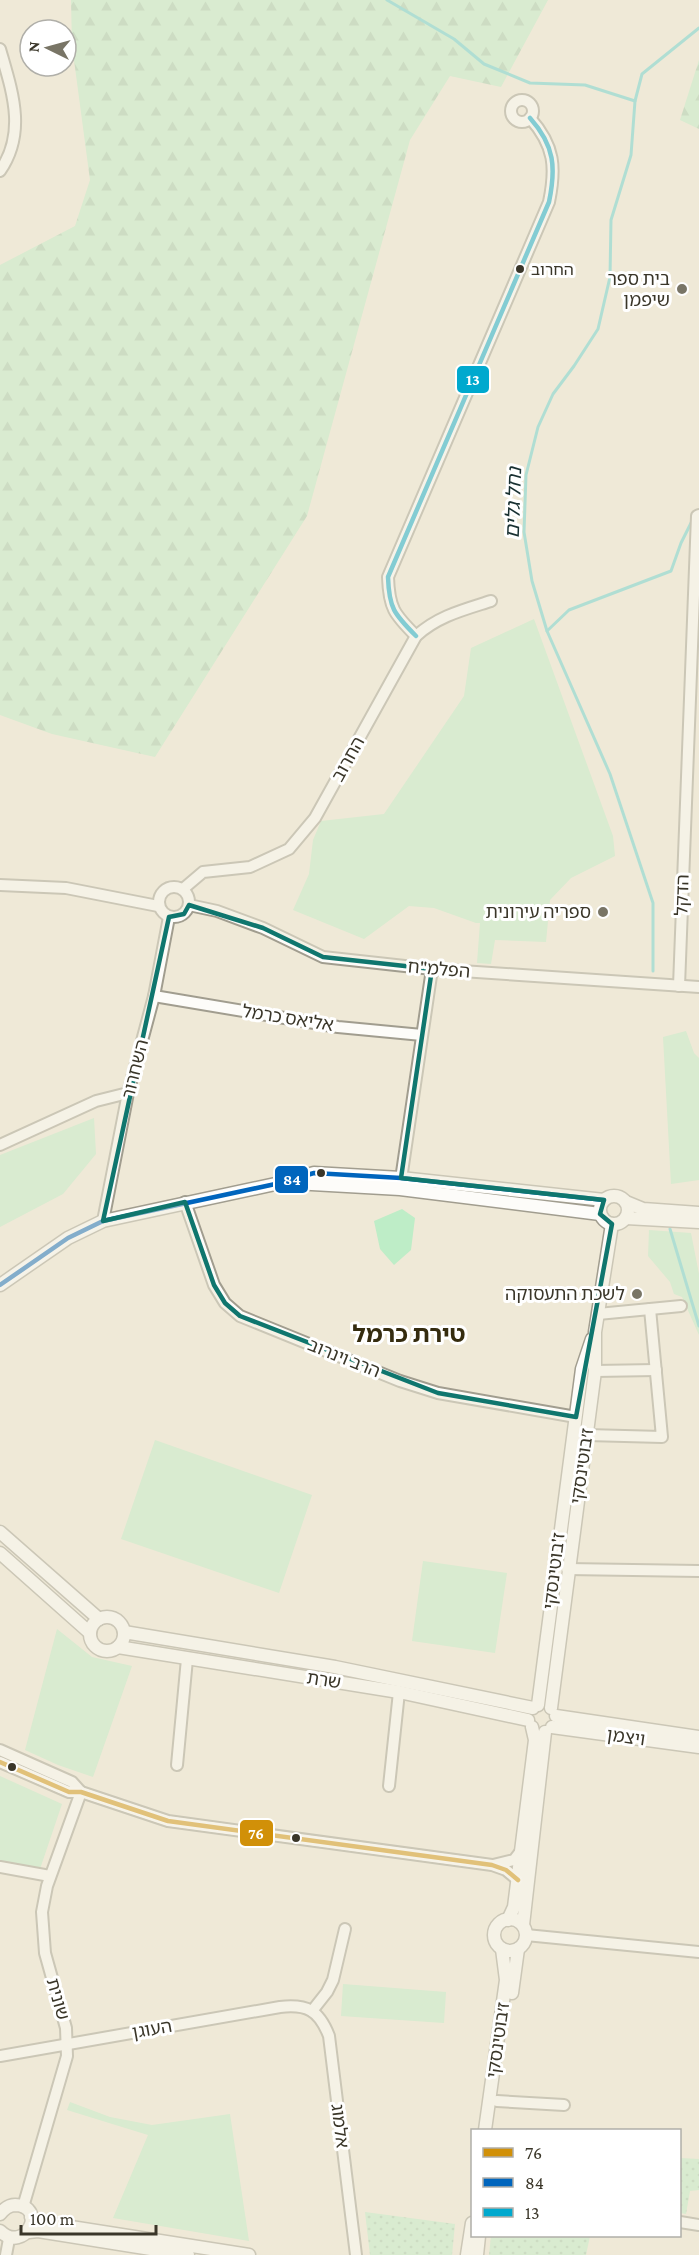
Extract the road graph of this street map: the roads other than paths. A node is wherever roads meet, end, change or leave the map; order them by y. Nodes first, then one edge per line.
1 (0, 49) edge
2 (530, 118) dead end
3 (0, 171) edge
4 (698, 515) edge
5 (491, 601) dead end
6 (416, 636) junction
7 (0, 885) edge
8 (183, 889) junction
9 (189, 905) junction
10 (158, 906) junction
11 (169, 916) junction
12 (432, 969) junction
13 (679, 986) junction
14 (699, 987) edge
15 (154, 996) junction
16 (422, 1035) junction
17 (128, 1093) junction
18 (0, 1145) edge
19 (401, 1183) junction
20 (604, 1200) junction
21 (185, 1202) junction
22 (626, 1202) junction
23 (699, 1213) edge
24 (600, 1214) junction
25 (626, 1218) junction
26 (103, 1221) junction
27 (699, 1222) edge
28 (612, 1224) junction
29 (0, 1285) edge
30 (0, 1294) edge
31 (681, 1306) dead end
32 (650, 1309) junction
33 (598, 1314) junction
34 (594, 1332) junction
35 (656, 1370) junction
36 (595, 1371) junction
37 (576, 1417) junction
38 (587, 1435) junction
39 (0, 1532) edge
40 (0, 1553) edge
41 (567, 1569) junction
42 (699, 1571) edge
43 (99, 1619) junction
44 (124, 1632) junction
45 (90, 1633) junction
46 (118, 1647) junction
47 (187, 1659) junction
48 (399, 1692) junction
49 (536, 1707) junction
50 (551, 1721) junction
51 (530, 1724) junction
52 (699, 1737) edge
53 (699, 1747) edge
54 (0, 1750) edge
55 (0, 1762) edge
56 (177, 1766) dead end
57 (389, 1786) dead end
58 (81, 1792) junction
59 (521, 1851) junction
60 (492, 1865) junction
61 (0, 1867) edge
62 (50, 1876) junction
63 (518, 1880) junction
64 (508, 1920) junction
65 (345, 1929) dead end
66 (524, 1930) junction
67 (502, 1949) junction
68 (518, 1949) junction
69 (699, 1952) edge
70 (308, 2009) junction
71 (68, 2044) junction
72 (0, 2056) edge
73 (497, 2101) junction
74 (564, 2104) dead end
75 (485, 2129) edge
76 (493, 2129) edge
77 (23, 2207) junction
78 (0, 2213) edge
79 (31, 2217) junction
80 (681, 2222) edge
81 (699, 2225) edge
82 (471, 2229) edge
83 (29, 2232) junction
84 (5, 2235) edge
85 (479, 2237) edge
86 (6, 2255) edge
87 (188, 2255) edge
88 (249, 2255) edge
89 (356, 2255) edge
90 (467, 2255) edge
91 (477, 2255) edge

1 - 3 street
2 - 6 street
4 - 13 street, הדקל
5 - 6 street, החרוב
6 - 8 street, החרוב
7 - 10 street
8 - 9 street
8 - 10 street
9 - 11 street
9 - 12 street, הפלמ"ח
10 - 11 street
11 - 15 street, השחרור
12 - 13 street, הפלמ"ח
12 - 16 street
13 - 14 street, הפלמ"ח
15 - 16 street, אליאס כרמל
15 - 17 street, השחרור
16 - 19 street
17 - 18 street
17 - 26 street, השחרור
19 - 20 street
19 - 21 street
19 - 24 street
20 - 22 street
20 - 24 street
21 - 26 street
21 - 37 street, הרב וינרוב
22 - 23 street
22 - 25 street
24 - 28 street
25 - 27 street
25 - 28 street
26 - 29 street
26 - 30 street
28 - 33 street, ז׳בוטינסקי
31 - 32 street
32 - 33 street
32 - 35 street
33 - 34 street, ז׳בוטינסקי
34 - 36 street, ז׳בוטינסקי
34 - 37 street, ז'בוטינסקי
35 - 36 street
35 - 38 street
36 - 38 street, ז׳בוטינסקי
37 - 49 street, ז'בוטינסקי
38 - 41 street, ז׳בוטינסקי
39 - 43 street
40 - 45 street
41 - 42 street
41 - 50 street, ז׳בוטינסקי
43 - 44 street
43 - 45 street
44 - 46 street
44 - 49 street, שרת
45 - 46 street
46 - 47 street, שרת
47 - 48 street, שרת
47 - 56 street
48 - 51 street, שרת
48 - 57 street
49 - 50 street, שרת
49 - 51 street, ז'בוטינסקי
50 - 51 street, שרת
50 - 52 street, ויצמן
50 - 53 street, ויצמן
50 - 66 street, ז׳בוטינסקי
51 - 59 street
54 - 58 street
55 - 58 street
58 - 60 street
58 - 62 street, שונית
59 - 60 street
59 - 63 street
60 - 63 street
61 - 62 street
62 - 71 street, שונית
63 - 64 street
64 - 66 street
64 - 67 street
65 - 70 street
66 - 68 street
66 - 69 street
67 - 68 street
67 - 75 street, ז׳בוטינסקי
68 - 73 street, ז׳בוטינסקי
70 - 71 street, העוגן
70 - 89 street, אלמוג
71 - 72 street, העוגן
71 - 77 street, שונית
73 - 74 street
73 - 76 street, ז׳בוטינסקי
77 - 78 street
77 - 79 street
79 - 83 street
79 - 88 street
80 - 81 street
82 - 90 street
83 - 84 street
83 - 87 street
84 - 86 street
85 - 91 street

